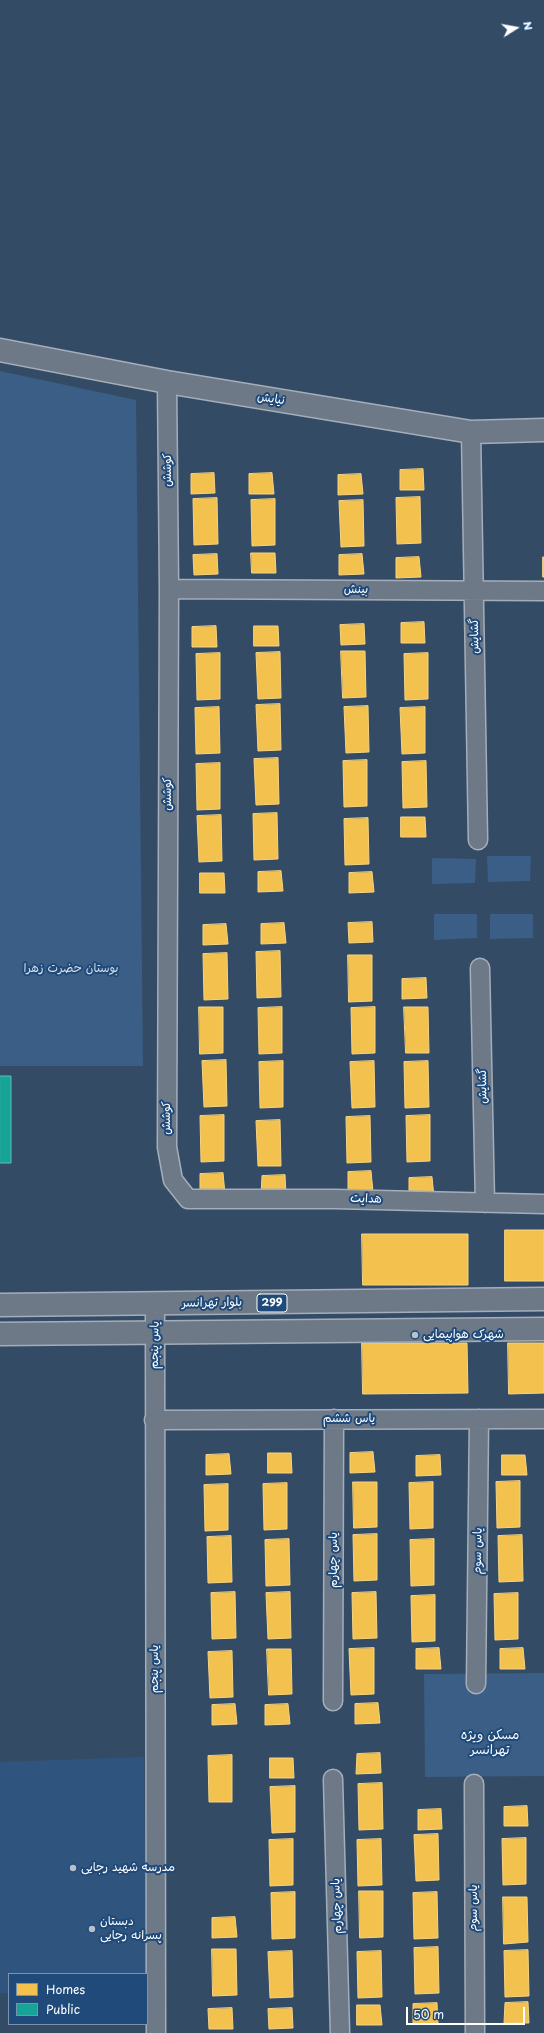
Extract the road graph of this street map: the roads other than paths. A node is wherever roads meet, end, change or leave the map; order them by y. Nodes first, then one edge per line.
1 (0, 350) edge
2 (167, 382) junction
3 (544, 430) edge
4 (471, 432) junction
5 (169, 589) junction
6 (474, 590) junction
7 (544, 591) edge
8 (478, 840) dead end
9 (480, 968) dead end
10 (188, 1199) joint
11 (484, 1203) junction
12 (544, 1204) edge
13 (544, 1299) edge
14 (155, 1304) junction
15 (0, 1305) edge
16 (544, 1329) edge
17 (155, 1332) junction
18 (0, 1334) edge
19 (334, 1419) junction
20 (479, 1419) junction
21 (544, 1419) edge
22 (154, 1420) junction
23 (476, 1684) dead end
24 (333, 1701) dead end
25 (333, 1779) dead end
26 (474, 1784) dead end
27 (156, 2033) edge
28 (340, 2033) edge
29 (475, 2033) edge

1 - 2 main road, نیایش
2 - 4 main road, نیایش
2 - 5 street, کوشش
3 - 4 main road, نیایش
4 - 6 street, گشایش
5 - 6 street, بینش
5 - 10 street, کوشش
6 - 7 street, بینش
6 - 8 street, گشایش
9 - 11 street, گشایش
10 - 11 street, هدایت
11 - 12 street, هدایت
13 - 14 main road, بلوار تهرانسر / 299
14 - 15 main road, بلوار تهرانسر / 299
14 - 17 street, یاس پنجم
16 - 17 main road
17 - 18 main road
17 - 22 street, یاس پنجم
19 - 20 street, یاس ششم
19 - 22 street, یاس ششم
19 - 24 street, یاس چهارم
20 - 21 street, یاس ششم
20 - 23 street, یاس سوم
22 - 27 street, یاس پنجم
25 - 28 street, یاس چهارم
26 - 29 street, یاس سوم

